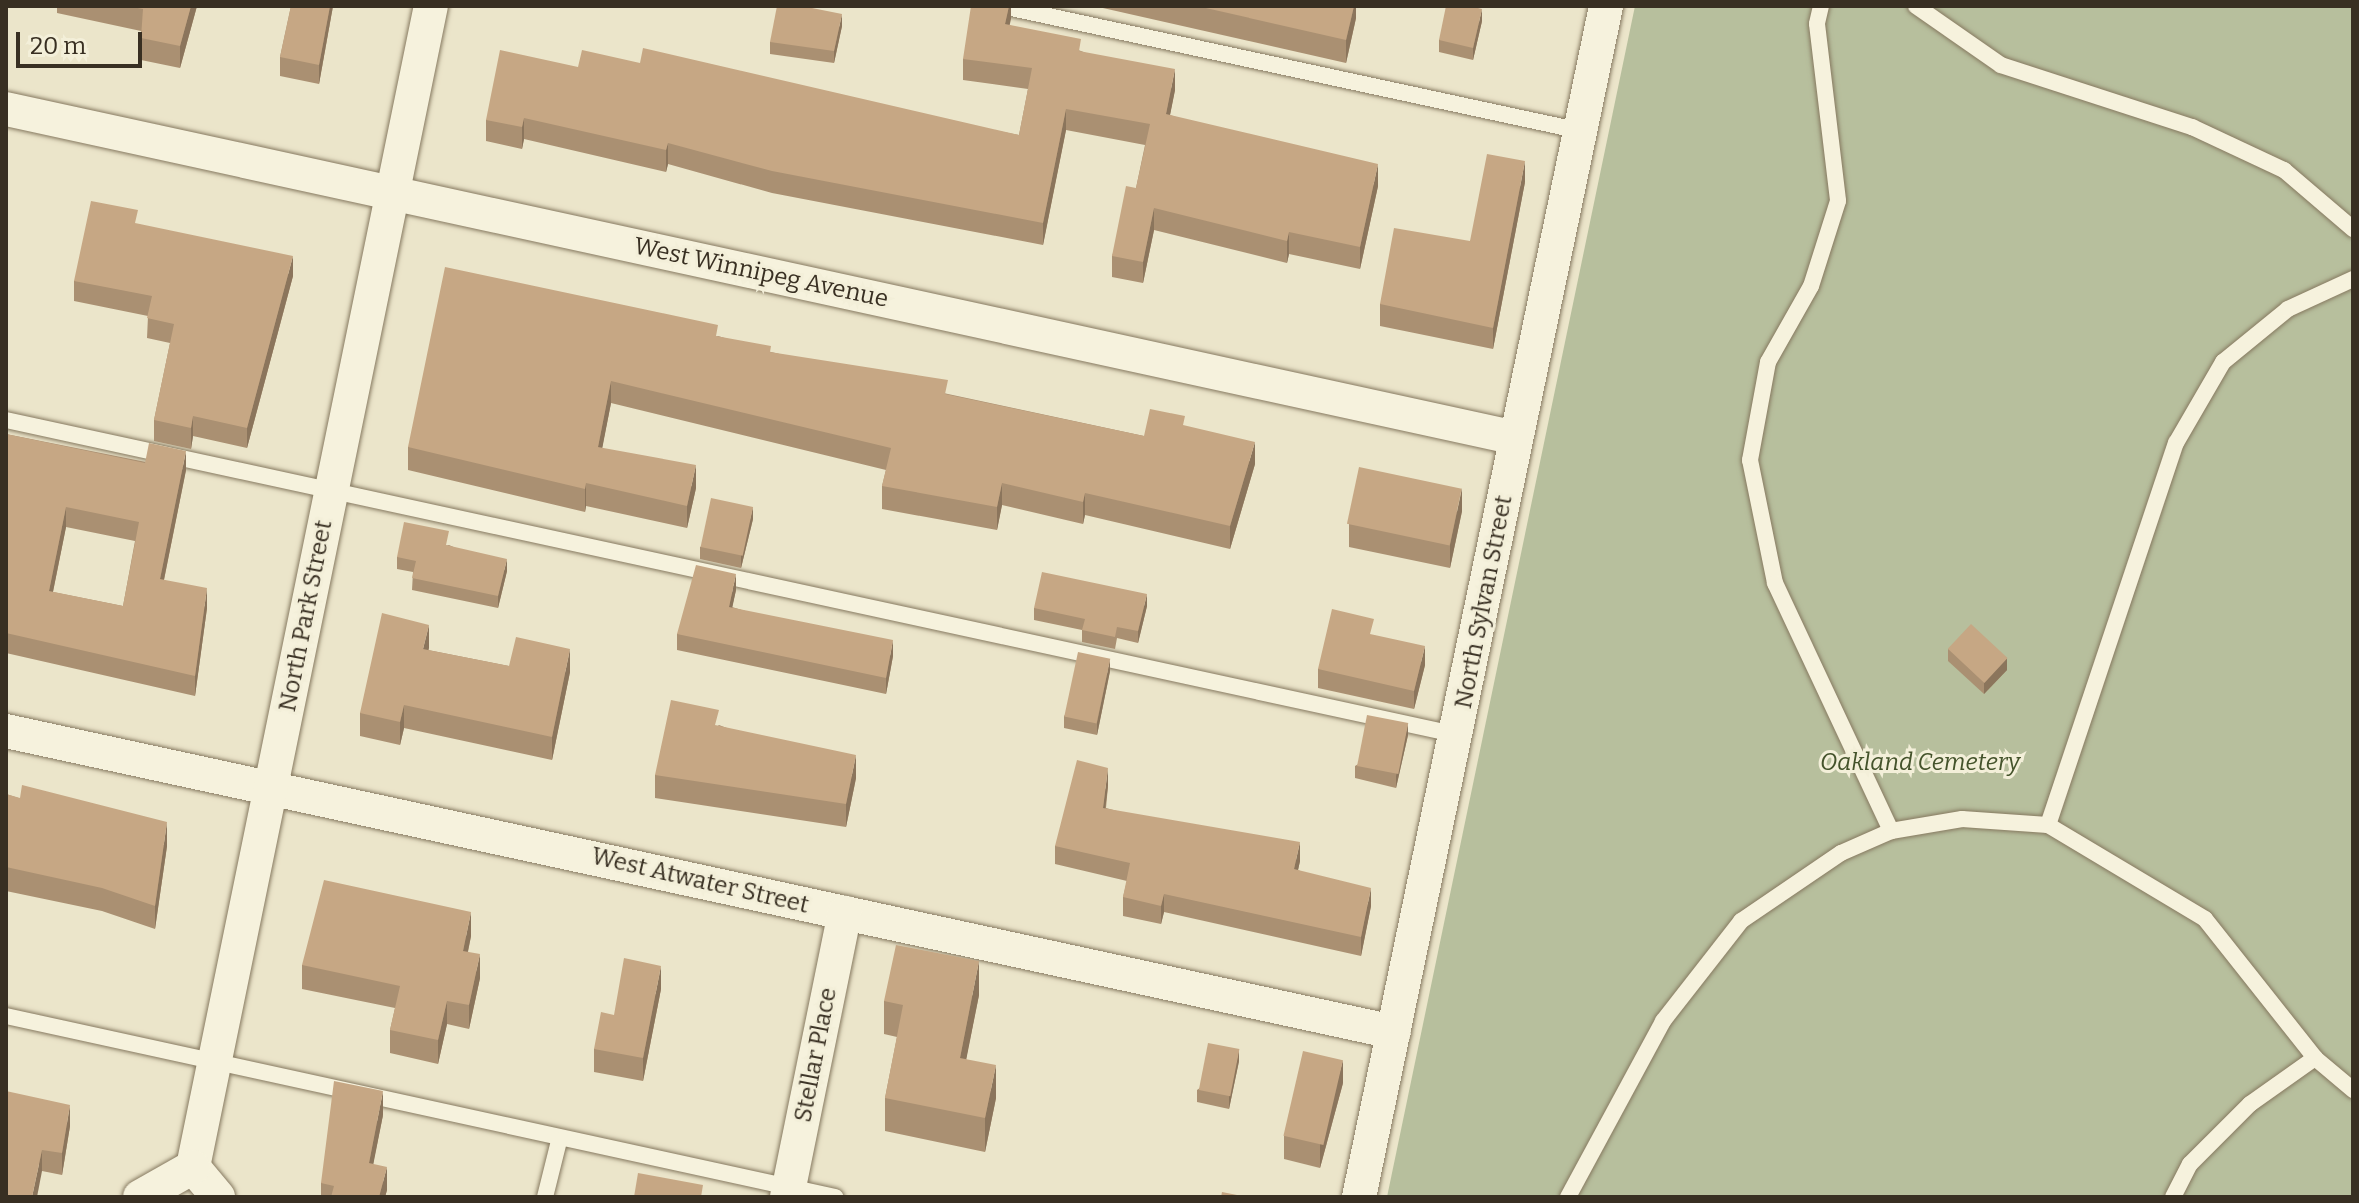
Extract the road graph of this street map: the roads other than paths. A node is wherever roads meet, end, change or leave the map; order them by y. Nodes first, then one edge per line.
1 (431, 6) edge
2 (1002, 6) edge
3 (1606, 6) edge
4 (1821, 6) edge
5 (1916, 6) edge
6 (6, 109) edge
7 (1581, 131) junction
8 (393, 192) junction
9 (2353, 229) edge
10 (2353, 279) edge
11 (6, 420) edge
12 (1516, 438) junction
13 (331, 489) junction
14 (6, 731) edge
15 (1458, 735) junction
16 (272, 787) junction
17 (2048, 825) junction
18 (1891, 831) junction
19 (845, 913) junction
20 (6, 1016) edge
21 (1394, 1032) junction
22 (215, 1057) junction
23 (2315, 1058) junction
24 (2353, 1090) edge
25 (559, 1141) junction
26 (193, 1167) junction
27 (788, 1193) edge
28 (140, 1197) edge
29 (218, 1197) edge
30 (545, 1197) edge
31 (835, 1197) edge
32 (1359, 1197) edge
33 (1568, 1197) edge
34 (2173, 1197) edge

1 - 8 street, North Park Street
2 - 7 lane
3 - 7 street, North Sylvan Street
4 - 18 lane
5 - 9 lane
6 - 8 street, West Winnipeg Avenue
7 - 12 street, North Sylvan Street
8 - 12 street, West Winnipeg Avenue
8 - 13 street, North Park Street
10 - 17 lane
11 - 13 lane
12 - 15 street, North Sylvan Street
13 - 15 lane
13 - 16 street, North Park Street
14 - 16 street, West Atwater Street
15 - 21 street, North Sylvan Street
16 - 19 street, West Atwater Street
16 - 22 street, North Park Street
17 - 18 lane
17 - 23 lane
18 - 33 lane
19 - 21 street, West Atwater Street
19 - 27 street, Stellar Place
20 - 22 lane
21 - 32 street, North Sylvan Street
22 - 25 lane
22 - 26 street, North Park Street
23 - 24 lane
23 - 34 lane
25 - 27 lane
25 - 30 lane
26 - 28 street
26 - 29 street
27 - 31 lane

